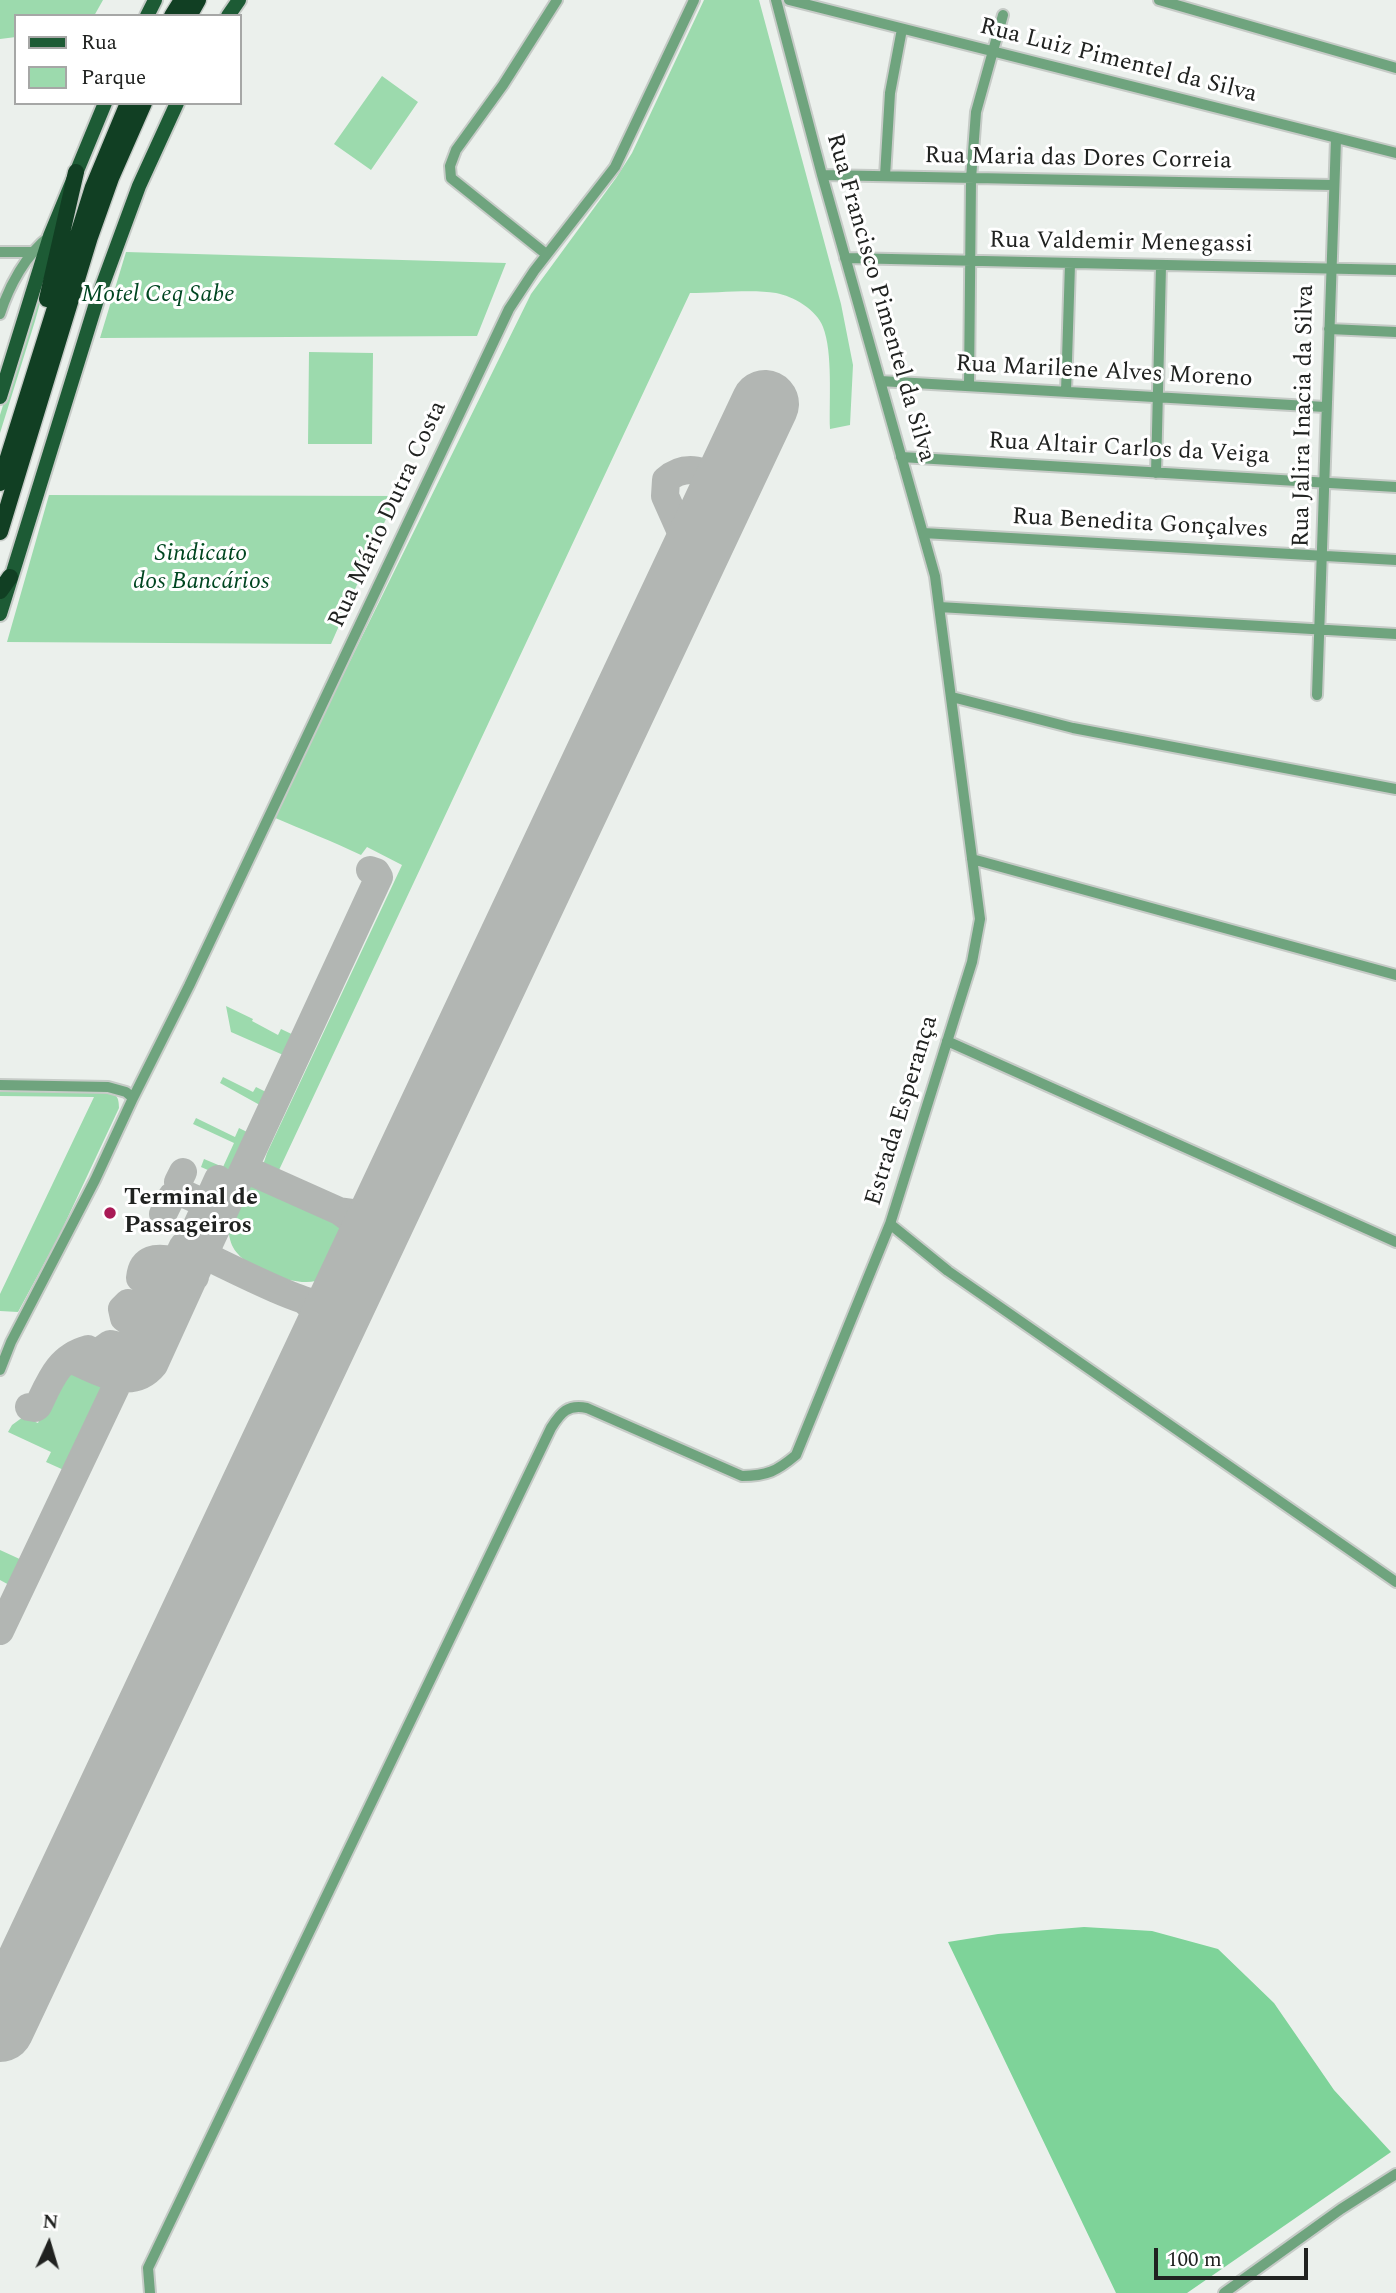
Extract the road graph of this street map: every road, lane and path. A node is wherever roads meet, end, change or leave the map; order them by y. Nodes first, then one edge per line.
1 (557, 0) edge
2 (694, 0) edge
3 (776, 0) edge
4 (789, 0) edge
5 (1159, 0) edge
6 (1003, 15) dead end
7 (902, 29) junction
8 (992, 52) junction
9 (1396, 68) edge
10 (105, 105) edge
11 (127, 105) edge
12 (143, 105) edge
13 (176, 105) edge
14 (1336, 139) junction
15 (1396, 153) edge
16 (76, 172) junction
17 (822, 175) junction
18 (885, 176) junction
19 (971, 179) junction
20 (1332, 185) junction
21 (50, 236) junction
22 (0, 252) edge
23 (32, 252) junction
24 (547, 254) junction
25 (845, 258) junction
26 (970, 262) junction
27 (1070, 264) junction
28 (1161, 266) junction
29 (1329, 268) junction
30 (1396, 270) edge
31 (2, 300) edge
32 (0, 314) edge
33 (1329, 329) junction
34 (1396, 332) edge
35 (46, 333) junction
36 (880, 381) junction
37 (969, 386) junction
38 (1066, 392) junction
39 (0, 397) edge
40 (1158, 397) junction
41 (1325, 407) junction
42 (901, 457) junction
43 (1156, 472) junction
44 (1323, 482) junction
45 (0, 483) edge
46 (1396, 487) edge
47 (0, 532) edge
48 (923, 533) junction
49 (1322, 557) junction
50 (1396, 561) edge
51 (10, 577) junction
52 (0, 591) edge
53 (939, 607) junction
54 (0, 614) edge
55 (1321, 629) junction
56 (1396, 634) edge
57 (1317, 695) dead end
58 (952, 696) junction
59 (1396, 789) edge
60 (972, 859) junction
61 (1396, 975) edge
62 (947, 1041) junction
63 (0, 1085) edge
64 (132, 1098) junction
65 (890, 1224) junction
66 (1396, 1242) edge
67 (0, 1370) edge
68 (1396, 1582) edge
69 (1396, 2174) edge
70 (150, 2293) edge
71 (1224, 2293) edge

1 - 24 street
2 - 24 street, Rua Mário Dutra Costa
3 - 17 street, Rua Francisco Pimentel da Silva
4 - 7 street, Rua Luiz Pimentel da Silva
5 - 9 street
6 - 8 street
7 - 8 street, Rua Luiz Pimentel da Silva
7 - 18 street
8 - 14 street, Rua Luiz Pimentel da Silva
8 - 19 street
10 - 16 main road
11 - 35 highway
12 - 47 highway
13 - 51 main road
14 - 15 street, Rua Luiz Pimentel da Silva
14 - 20 street, Rua Jalira Inacia da Silva
16 - 21 main road
16 - 35 highway
17 - 18 street, Rua Maria das Dores Correia
17 - 25 street, Rua Francisco Pimentel da Silva
18 - 19 street, Rua Maria das Dores Correia
19 - 20 street, Rua Maria das Dores Correia
19 - 26 street
20 - 29 street, Rua Jalira Inacia da Silva
21 - 23 street
21 - 39 main road
22 - 23 street
23 - 31 street
24 - 64 street, Rua Mário Dutra Costa
25 - 26 street, Rua Valdemir Menegassi
25 - 36 street, Rua Francisco Pimentel da Silva
26 - 27 street, Rua Valdemir Menegassi
26 - 37 street
27 - 28 street, Rua Valdemir Menegassi
27 - 38 street
28 - 29 street, Rua Valdemir Menegassi
28 - 40 street
29 - 30 street, Rua Valdemir Menegassi
29 - 33 street, Rua Jalira Inacia da Silva
31 - 32 street
33 - 34 street
33 - 41 street, Rua Jalira Inacia da Silva
35 - 45 highway
36 - 37 street, Rua Marilene Alves Moreno
36 - 42 street, Rua Francisco Pimentel da Silva
37 - 38 street, Rua Marilene Alves Moreno
38 - 40 street, Rua Marilene Alves Moreno
40 - 41 street, Rua Marilene Alves Moreno
40 - 43 street
41 - 44 street, Rua Jalira Inacia da Silva
42 - 43 street, Rua Altair Carlos da Veiga
42 - 48 street, Rua Francisco Pimentel da Silva
43 - 44 street, Rua Altair Carlos da Veiga
44 - 46 street, Rua Altair Carlos da Veiga
44 - 49 street, Rua Jalira Inacia da Silva
48 - 49 street, Rua Benedita Gonçalves
48 - 53 street, Rua Francisco Pimentel da Silva
49 - 50 street, Rua Benedita Gonçalves
49 - 55 street, Rua Jalira Inacia da Silva
51 - 52 highway
51 - 54 main road
53 - 55 street
53 - 58 street, Estrada Esperança
55 - 56 street
55 - 57 street, Rua Jalira Inacia da Silva
58 - 59 street
58 - 60 street, Estrada Esperança
60 - 61 street
60 - 62 street, Estrada Esperança
62 - 65 street, Estrada Esperança
62 - 66 street
63 - 64 street
64 - 67 street, Rua Mário Dutra Costa
65 - 68 street, Estrada Esperança
65 - 70 street
69 - 71 street

